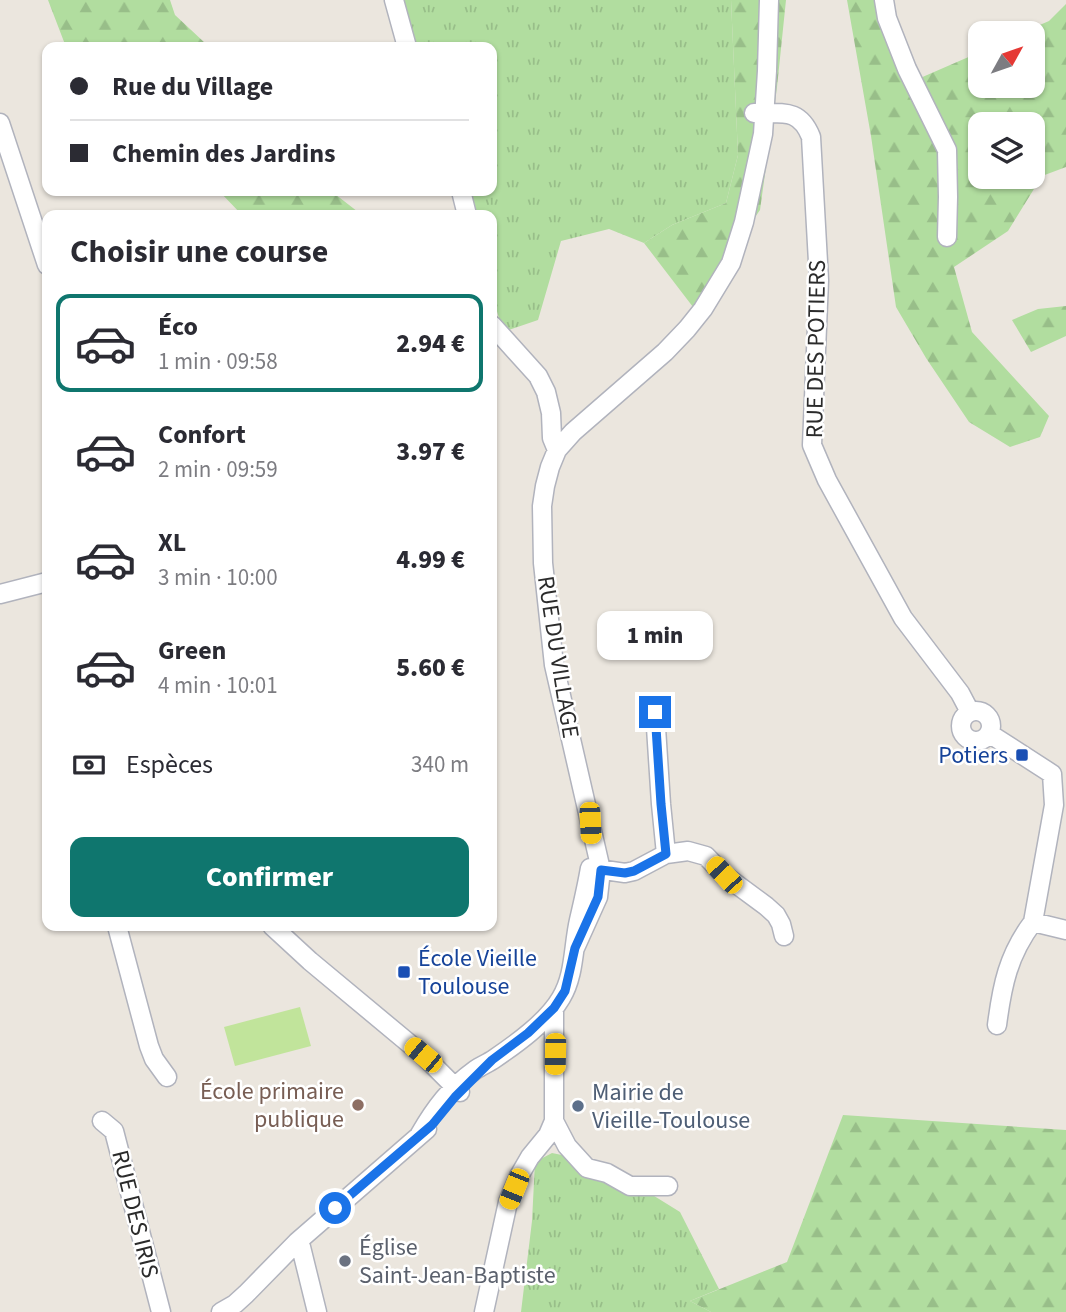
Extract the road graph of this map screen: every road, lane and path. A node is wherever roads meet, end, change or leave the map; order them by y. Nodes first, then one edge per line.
1 (394, 0) edge
2 (768, 0) edge
3 (884, 0) edge
4 (406, 42) edge
5 (760, 113) junction
6 (0, 123) edge
7 (947, 237) dead end
8 (42, 250) edge
9 (497, 331) edge
10 (558, 450) junction
11 (42, 583) edge
12 (0, 594) edge
13 (655, 712) dead end
14 (1059, 771) edge
15 (666, 854) junction
16 (596, 869) junction
17 (1032, 922) junction
18 (1066, 930) edge
19 (118, 931) edge
20 (277, 931) edge
21 (784, 936) dead end
22 (554, 1008) junction
23 (997, 1025) dead end
24 (167, 1077) dead end
25 (458, 1089) junction
26 (102, 1121) dead end
27 (554, 1121) junction
28 (668, 1186) dead end
29 (298, 1242) junction
30 (161, 1312) edge
31 (221, 1312) edge
32 (317, 1312) edge
33 (484, 1312) edge

1 - 4 street
2 - 5 street
3 - 7 street
5 - 10 street
5 - 14 street, RUE DES POTIERS
6 - 8 street
9 - 10 street
10 - 16 street, RUE DU VILLAGE
11 - 12 street
13 - 15 street
14 - 17 street
15 - 16 street
15 - 21 street
16 - 22 street, RUE DU VILLAGE
17 - 18 street
17 - 23 street
19 - 24 street
20 - 25 street
22 - 25 street, RUE DU VILLAGE
22 - 27 street
25 - 29 street, RUE DU VILLAGE
26 - 30 street, RUE DES IRIS
27 - 28 street
27 - 33 street
29 - 31 street, RUE DU VILLAGE
29 - 32 street

